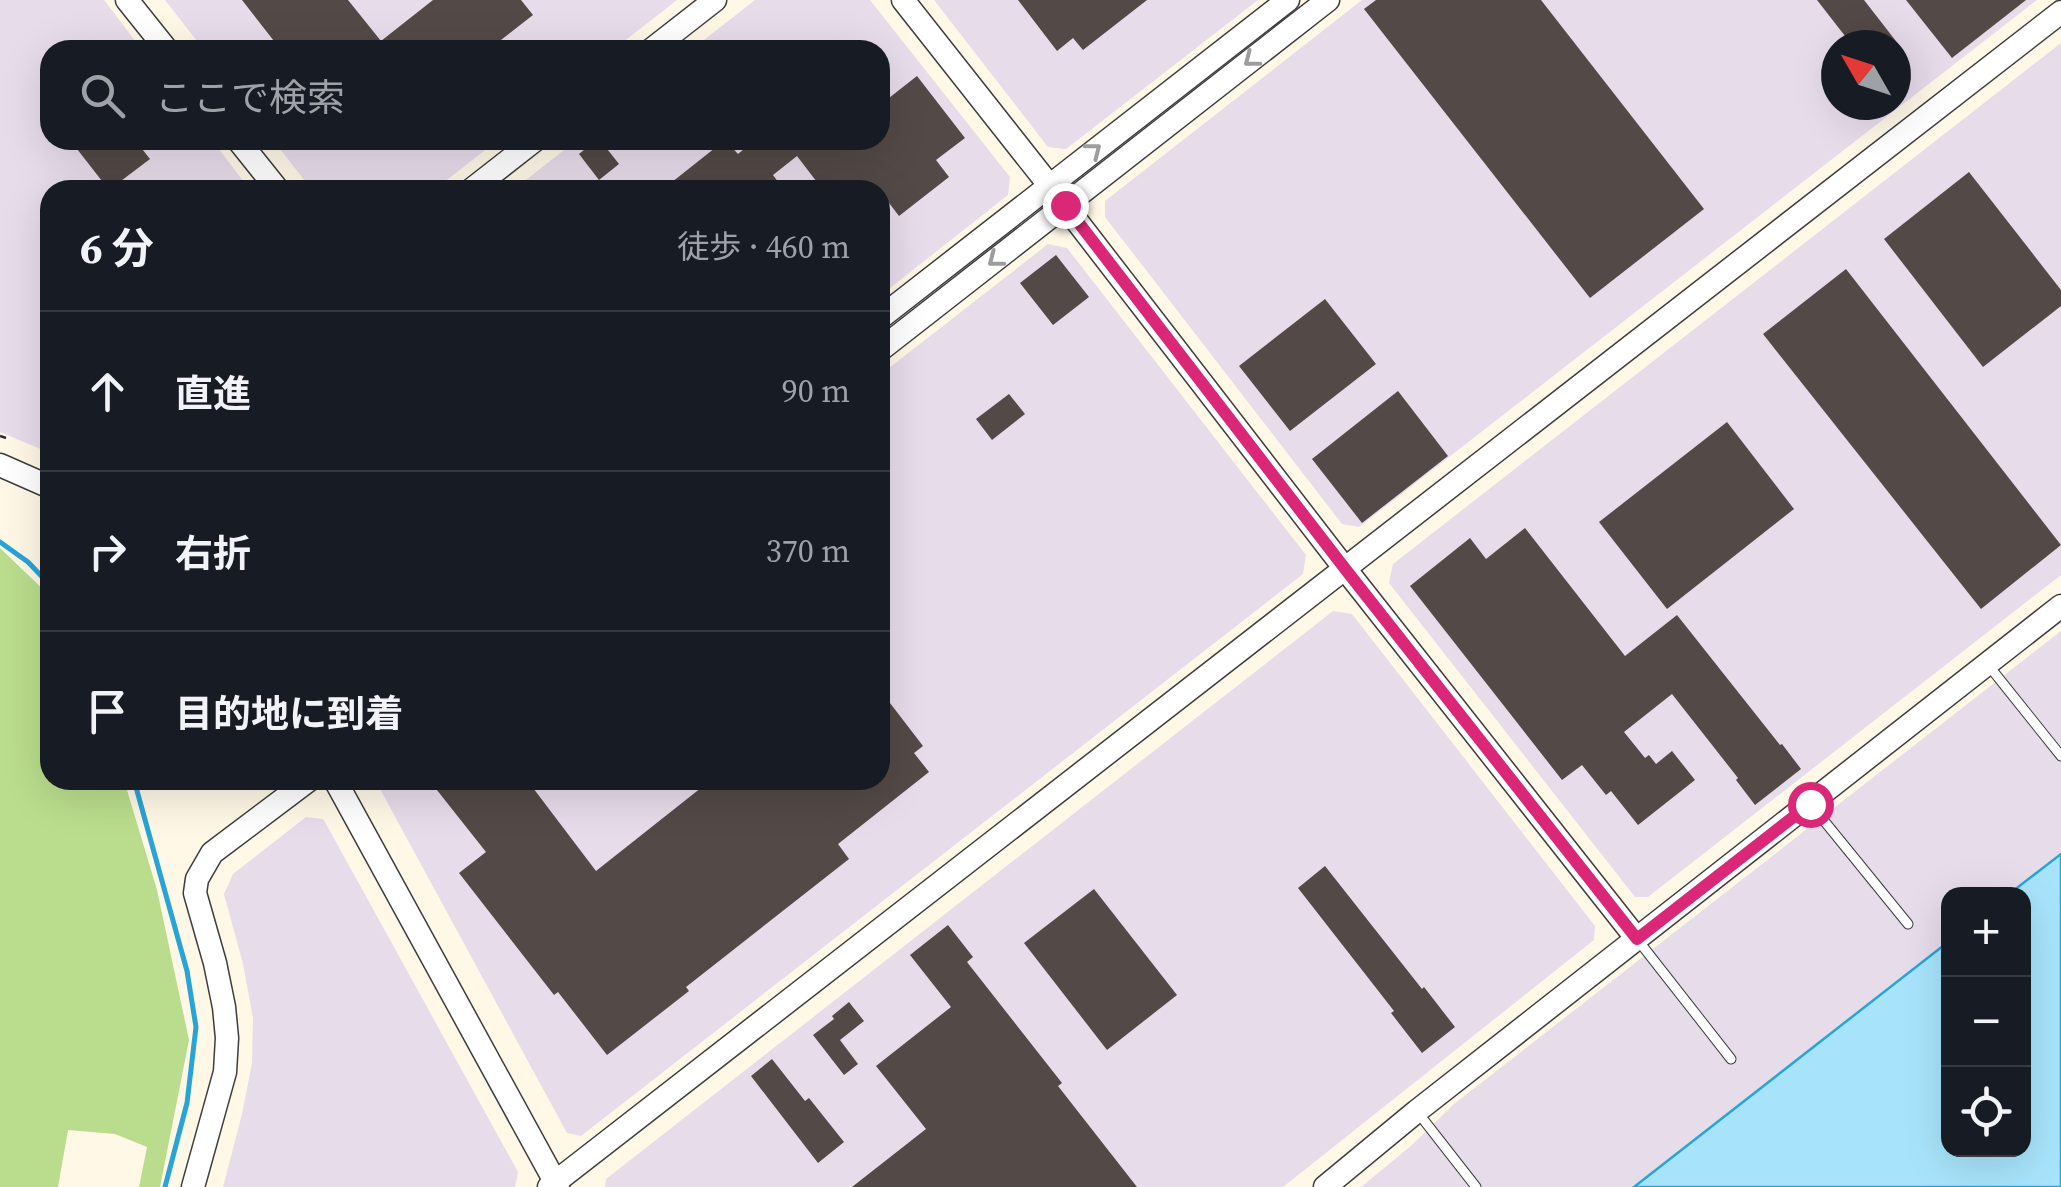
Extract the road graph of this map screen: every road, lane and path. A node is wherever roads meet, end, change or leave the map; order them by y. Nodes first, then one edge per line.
1 (127, 0) edge
2 (715, 0) edge
3 (902, 0) edge
4 (1288, 0) edge
5 (1328, 0) edge
6 (2061, 12) edge
7 (159, 40) edge
8 (664, 40) edge
9 (246, 150) edge
10 (523, 150) edge
11 (270, 180) edge
12 (484, 180) edge
13 (1050, 185) junction
14 (1065, 205) junction
15 (890, 310) edge
16 (890, 342) edge
17 (0, 436) edge
18 (6, 438) dead end
19 (0, 465) edge
20 (40, 483) edge
21 (1346, 570) junction
22 (2061, 606) edge
23 (1988, 664) junction
24 (2061, 756) edge
25 (296, 790) edge
26 (340, 790) edge
27 (1810, 804) junction
28 (1908, 924) dead end
29 (1637, 939) junction
30 (1731, 1058) dead end
31 (1417, 1112) junction
32 (1334, 1184) edge
33 (554, 1185) edge
34 (194, 1187) edge
35 (1476, 1187) edge

1 - 7 street
2 - 8 street
3 - 13 street
13 -> 4 street
5 -> 14 street
6 - 21 street
9 - 11 street
10 - 12 street
13 - 14 street
13 - 15 street
14 -> 16 street
14 - 21 street
17 - 18 path
19 - 20 street
21 - 29 street
21 - 33 street
22 - 23 street
23 - 24 lane
23 - 27 street
25 - 34 street
26 - 33 street
27 - 28 lane
27 - 29 street
29 - 30 lane
29 - 31 street
31 - 32 street
31 - 35 lane

